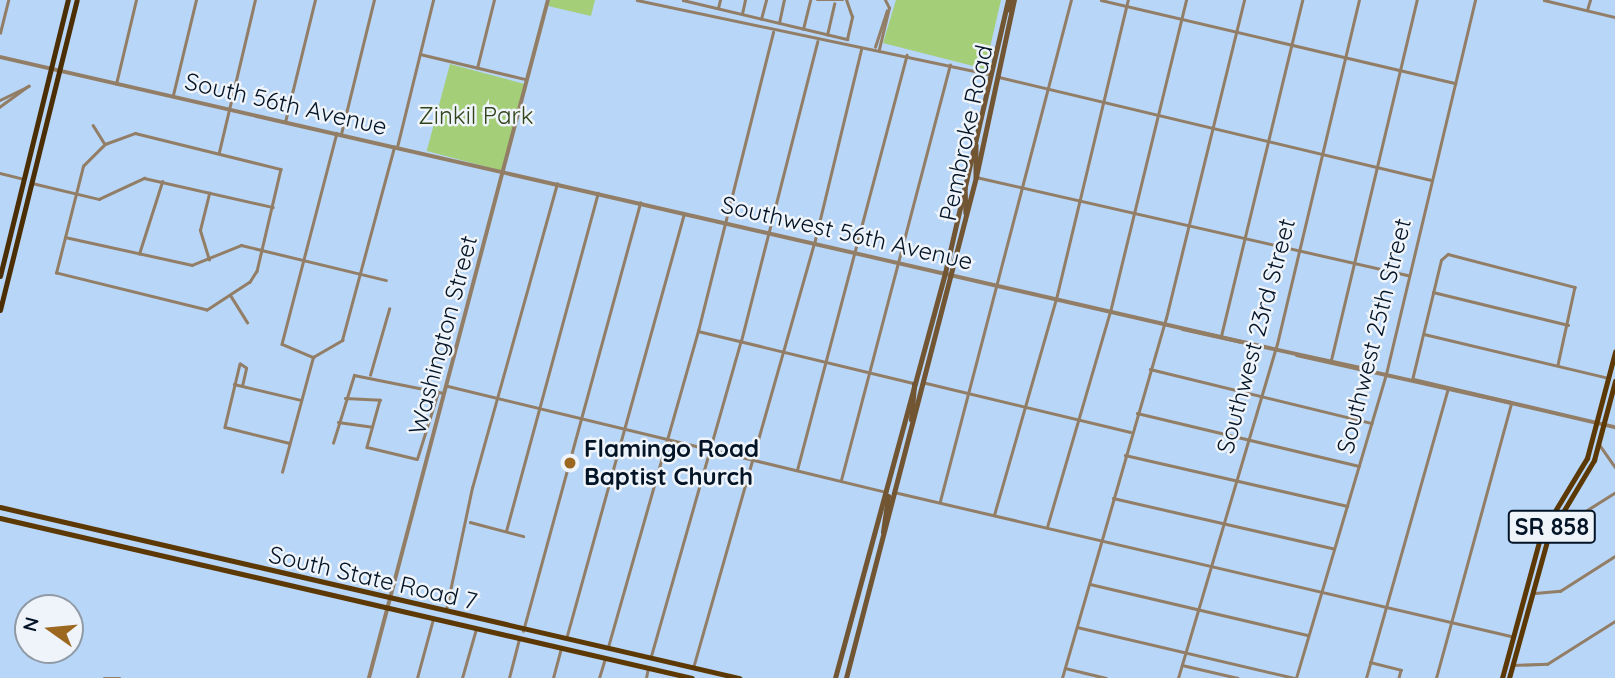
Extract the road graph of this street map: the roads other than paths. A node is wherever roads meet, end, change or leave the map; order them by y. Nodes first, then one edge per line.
1 (8, 0) edge
2 (68, 0) edge
3 (77, 0) edge
4 (136, 0) edge
5 (196, 0) edge
6 (255, 0) edge
7 (315, 0) edge
8 (374, 0) edge
9 (433, 0) edge
10 (494, 0) edge
11 (548, 0) edge
12 (637, 0) edge
13 (683, 0) edge
14 (720, 0) edge
15 (746, 0) edge
16 (766, 0) edge
17 (784, 0) edge
18 (810, 0) edge
19 (817, 0) edge
20 (845, 0) edge
21 (1011, 0) edge
22 (1071, 0) edge
23 (1101, 0) edge
24 (1128, 0) edge
25 (1186, 0) edge
26 (1244, 0) edge
27 (1302, 0) edge
28 (1359, 0) edge
29 (1417, 0) edge
30 (1475, 0) edge
31 (1544, 0) edge
32 (1590, 0) edge
33 (887, 1) edge
34 (700, 2) edge
35 (834, 4) junction
36 (1126, 6) junction
37 (718, 8) junction
38 (1587, 11) junction
39 (742, 14) junction
40 (1615, 17) edge
41 (1181, 18) junction
42 (761, 19) junction
43 (779, 23) junction
44 (803, 29) junction
45 (1236, 31) junction
46 (773, 32) junction
47 (0, 33) edge
48 (827, 35) junction
49 (817, 42) junction
50 (1291, 44) junction
51 (861, 49) junction
52 (877, 49) junction
53 (420, 54) junction
54 (907, 55) junction
55 (0, 57) edge
56 (1345, 57) junction
57 (950, 65) junction
58 (477, 68) junction
59 (51, 69) junction
60 (1400, 70) junction
61 (59, 71) junction
62 (992, 75) junction
63 (528, 78) junction
64 (1455, 83) junction
65 (116, 84) junction
66 (1048, 91) junction
67 (172, 97) junction
68 (0, 100) edge
69 (1103, 103) junction
70 (0, 107) edge
71 (228, 110) junction
72 (1158, 116) junction
73 (285, 122) junction
74 (93, 125) dead end
75 (1213, 129) junction
76 (339, 134) junction
77 (1268, 142) junction
78 (975, 144) junction
79 (105, 145) junction
80 (32, 146) junction
81 (395, 147) junction
82 (219, 152) junction
83 (1322, 154) junction
84 (1377, 167) junction
85 (506, 172) junction
86 (0, 173) edge
87 (976, 177) junction
88 (24, 179) junction
89 (1432, 180) junction
90 (32, 183) junction
91 (162, 183) junction
92 (557, 184) junction
93 (965, 186) junction
94 (1025, 188) junction
95 (209, 193) junction
96 (598, 193) junction
97 (76, 194) junction
98 (1080, 200) junction
99 (640, 203) junction
100 (273, 208) junction
101 (1133, 212) junction
102 (684, 214) junction
103 (967, 214) junction
104 (726, 223) junction
105 (1189, 225) junction
106 (770, 233) junction
107 (65, 237) junction
108 (1244, 239) junction
109 (814, 244) junction
110 (263, 249) junction
111 (1299, 251) junction
112 (139, 254) junction
113 (858, 254) junction
114 (209, 260) junction
115 (304, 260) junction
116 (902, 264) junction
117 (1354, 264) junction
118 (360, 274) junction
119 (948, 274) junction
120 (1409, 275) junction
121 (0, 276) edge
122 (386, 280) dead end
123 (1000, 287) junction
124 (2, 292) edge
125 (1433, 292) junction
126 (231, 296) junction
127 (1056, 299) junction
128 (389, 309) dead end
129 (0, 310) edge
130 (1110, 312) junction
131 (247, 322) dead end
132 (1164, 325) junction
133 (1568, 325) junction
134 (1181, 329) junction
135 (698, 331) junction
136 (1424, 334) junction
137 (1221, 335) junction
138 (741, 341) junction
139 (1251, 344) junction
140 (924, 348) junction
141 (1274, 349) junction
142 (784, 351) junction
143 (1615, 352) edge
144 (1297, 355) junction
145 (313, 357) junction
146 (1331, 360) junction
147 (828, 362) junction
148 (1559, 365) junction
149 (1150, 369) junction
150 (1364, 369) junction
151 (871, 372) junction
152 (1386, 374) junction
153 (370, 376) junction
154 (1412, 380) junction
155 (1612, 380) edge
156 (922, 382) junction
157 (914, 383) junction
158 (234, 384) junction
159 (242, 386) junction
160 (447, 386) junction
161 (1448, 389) junction
162 (438, 392) junction
163 (446, 394) junction
164 (970, 394) junction
165 (1259, 395) junction
166 (345, 398) junction
167 (496, 398) junction
168 (301, 400) junction
169 (1511, 403) junction
170 (1024, 408) junction
171 (539, 410) junction
172 (1138, 412) junction
173 (582, 420) junction
174 (1078, 420) junction
175 (338, 422) junction
176 (911, 423) junction
177 (1371, 423) junction
178 (1601, 424) junction
179 (372, 427) junction
180 (1615, 427) edge
181 (623, 429) junction
182 (1131, 433) junction
183 (1246, 438) junction
184 (667, 439) junction
185 (289, 443) junction
186 (333, 443) dead end
187 (1599, 444) junction
188 (709, 449) junction
189 (897, 452) junction
190 (1125, 455) junction
191 (752, 459) junction
192 (1359, 466) junction
193 (1615, 467) edge
194 (797, 470) junction
195 (282, 472) dead end
196 (841, 480) junction
197 (1235, 480) junction
198 (886, 492) junction
199 (894, 492) junction
200 (1615, 493) edge
201 (1114, 498) junction
202 (1562, 498) junction
203 (939, 502) junction
204 (1347, 506) junction
205 (0, 507) edge
206 (1560, 512) junction
207 (994, 515) junction
208 (0, 518) edge
209 (470, 522) junction
210 (1223, 522) junction
211 (1047, 527) junction
212 (1544, 528) junction
213 (506, 531) junction
214 (884, 534) junction
215 (523, 536) dead end
216 (1100, 540) junction
217 (1334, 548) junction
218 (1615, 556) edge
219 (1210, 566) junction
220 (280, 575) junction
221 (1536, 575) junction
222 (261, 579) junction
223 (270, 581) junction
224 (1090, 583) junction
225 (1320, 591) junction
226 (1531, 592) junction
227 (390, 600) junction
228 (1387, 606) junction
229 (388, 608) junction
230 (1197, 609) junction
231 (445, 612) junction
232 (433, 619) junction
233 (1452, 621) junction
234 (1615, 621) edge
235 (1077, 627) junction
236 (476, 629) junction
237 (523, 631) junction
238 (532, 634) junction
239 (1308, 635) junction
240 (505, 636) junction
241 (1516, 637) junction
242 (519, 639) junction
243 (565, 640) junction
244 (561, 649) junction
245 (608, 649) junction
246 (1185, 651) junction
247 (605, 658) junction
248 (650, 659) junction
249 (662, 661) junction
250 (1370, 662) junction
251 (1182, 664) junction
252 (637, 665) junction
253 (1513, 665) junction
254 (648, 667) junction
255 (693, 668) junction
256 (1065, 668) junction
257 (105, 677) edge
258 (120, 678) edge
259 (369, 678) edge
260 (417, 678) edge
261 (462, 678) edge
262 (509, 678) edge
263 (553, 678) edge
264 (599, 678) edge
265 (646, 678) edge
266 (692, 678) edge
267 (739, 678) edge
268 (835, 678) edge
269 (846, 678) edge
270 (1062, 678) edge
271 (1106, 678) edge
272 (1178, 678) edge
273 (1238, 678) edge
274 (1296, 678) edge
275 (1366, 678) edge
276 (1399, 678) edge
277 (1436, 678) edge
278 (1502, 678) edge
279 (1509, 678) edge

1 - 47 street
2 - 59 highway
3 - 61 highway
4 - 65 street
5 - 67 street
6 - 71 street
7 - 73 street
8 - 76 street
9 - 53 street
10 - 58 street
11 - 63 street, Washington Street
12 - 46 street
13 - 34 street
14 - 37 street
15 - 39 street
16 - 42 street
17 - 43 street
18 - 44 street
19 - 35 street
20 - 35 street
20 - 48 street
21 - 62 main road, Pembroke Road
21 - 62 main road, Pembroke Road
22 - 66 street
23 - 36 street
24 - 36 street
25 - 41 street
26 - 45 street
27 - 50 street
28 - 56 street, Southwest 23rd Street
29 - 60 street
30 - 64 street, Southwest 25th Street
31 - 38 street
32 - 38 street
33 - 52 street
34 - 37 street
35 - 48 street
36 - 41 street
36 - 69 street
37 - 39 street
38 - 40 street
39 - 42 street
41 - 45 street
41 - 72 street
42 - 43 street
43 - 44 street
44 - 48 street
45 - 50 street
45 - 75 street
46 - 49 street
46 - 104 street
49 - 51 street
49 - 106 street
50 - 56 street
50 - 77 street
51 - 52 street
51 - 109 street
52 - 54 street
53 - 58 street
53 - 81 street
54 - 57 street
54 - 113 street
55 - 59 street, South 56th Avenue
56 - 60 street
56 - 83 street, Southwest 23rd Street
57 - 62 street
57 - 116 street
58 - 63 street
59 - 61 street, South 56th Avenue
59 - 80 highway
60 - 64 street
60 - 84 street
61 - 65 street, South 56th Avenue
61 - 90 highway
62 - 66 street
62 - 78 main road, Pembroke Road
62 - 87 main road, Pembroke Road
63 - 85 street, Washington Street
64 - 89 street, Southwest 25th Street
65 - 67 street, South 56th Avenue
66 - 69 street
66 - 94 street
67 - 71 street, South 56th Avenue
68 - 70 street
69 - 72 street
69 - 98 street
71 - 73 street, South 56th Avenue
71 - 82 street
72 - 75 street
72 - 101 street
73 - 76 street, South 56th Avenue
74 - 79 street
75 - 77 street
75 - 105 street
76 - 81 street, South 56th Avenue
76 - 115 street
77 - 83 street
77 - 108 street
78 - 87 main road
78 - 93 main road, Pembroke Road
79 - 82 street
79 - 97 street
80 - 88 highway
80 - 90 highway
81 - 85 street, South 56th Avenue
81 - 118 street
82 - 100 street
83 - 84 street
83 - 111 street, Southwest 23rd Street
84 - 89 street
84 - 117 street
85 - 92 street, Southwest 56th Avenue
85 - 160 street, Washington Street
86 - 88 street
87 - 94 street
87 - 103 main road, Pembroke Road
88 - 121 highway
89 - 120 street, Southwest 25th Street
90 - 97 street
90 - 124 highway
91 - 95 street
91 - 97 street
91 - 112 street
92 - 96 street, Southwest 56th Avenue
92 - 167 street
93 - 103 main road
93 - 119 main road, Pembroke Road
94 - 98 street
94 - 123 street
95 - 100 street
95 - 114 street
96 - 99 street, Southwest 56th Avenue
96 - 171 street
97 - 107 street
98 - 101 street
98 - 127 street
99 - 102 street, Southwest 56th Avenue
99 - 173 street
100 - 110 street
101 - 105 street
101 - 130 street
102 - 104 street, Southwest 56th Avenue
102 - 181 street
103 - 119 main road, Pembroke Road
104 - 106 street, Southwest 56th Avenue
104 - 135 street
105 - 108 street
105 - 132 street
106 - 109 street, Southwest 56th Avenue
106 - 138 street
107 - 112 street
107 - 126 street
108 - 111 street
108 - 137 street
109 - 113 street, Southwest 56th Avenue
109 - 142 street
110 - 114 street
110 - 115 street
110 - 126 street
111 - 117 street
111 - 141 street, Southwest 23rd Street
112 - 114 street
113 - 116 street, Southwest 56th Avenue
113 - 147 street
115 - 118 street
115 - 145 street
116 - 119 street, Southwest 56th Avenue
116 - 151 street
117 - 120 street
117 - 146 street
118 - 122 street
118 - 145 street
119 - 123 street, Southwest 56th Avenue
119 - 140 main road
119 - 156 main road
120 - 152 street, Southwest 25th Street
123 - 127 street, Southwest 56th Avenue
123 - 164 street
124 - 129 highway
125 - 133 street
125 - 133 street
125 - 136 street
126 - 131 street
127 - 130 street, Southwest 56th Avenue
127 - 170 street
128 - 153 street
130 - 132 street, Southwest 56th Avenue
130 - 174 street
132 - 134 street, Southwest 56th Avenue
132 - 149 street
133 - 148 street
134 - 137 street, Southwest 56th Avenue
134 - 139 street, Southwest 56th Avenue
135 - 138 street
135 - 184 street
136 - 148 street
136 - 154 street
137 - 139 street, Southwest 56th Avenue
138 - 142 street
138 - 188 street
139 - 141 street, Southwest 56th Avenue
140 - 156 main road
140 - 157 main road
141 - 144 street, Southwest 56th Avenue
141 - 165 street, Southwest 23rd Street
142 - 147 street
142 - 191 street
143 - 155 main road, SR 858
144 - 146 street, Southwest 56th Avenue
144 - 150 street, Southwest 56th Avenue
145 - 168 street
146 - 150 street, Southwest 56th Avenue
147 - 151 street
147 - 194 street
148 - 155 street
149 - 165 street
149 - 172 street
150 - 152 street, Southwest 56th Avenue
151 - 157 street
151 - 196 street
152 - 154 street, Southwest 56th Avenue
152 - 177 street, Southwest 25th Street
153 - 162 street
153 - 166 street
154 - 161 street, Southwest 56th Avenue
155 - 178 main road, SR 858
156 - 164 street
156 - 176 main road
157 - 176 main road
157 - 189 main road
158 - 159 street
158 - 159 street
158 - 185 street
159 - 168 street
160 - 163 street, Washington Street
160 - 167 street
161 - 169 street, Southwest 56th Avenue
161 - 228 street
162 - 163 street
162 - 179 street
163 - 227 street, Washington Street
164 - 170 street
164 - 203 street
165 - 177 street
165 - 183 street, Southwest 23rd Street
166 - 175 street
166 - 179 street
167 - 171 street
167 - 209 street
168 - 185 street
169 - 178 street, Southwest 56th Avenue
169 - 233 street
170 - 174 street
170 - 207 street
171 - 173 street
171 - 213 street
172 - 182 street
172 - 183 street
173 - 181 street
173 - 237 street
174 - 182 street
174 - 211 street
175 - 179 street
175 - 186 street
176 - 199 main road
177 - 192 street, Southwest 25th Street
178 - 180 street, Southwest 56th Avenue
178 - 187 main road, SR 858
178 - 202 main road, SR 858
181 - 184 street
181 - 243 street
182 - 190 street
183 - 192 street
183 - 197 street, Southwest 23rd Street
184 - 188 street
184 - 245 street
185 - 195 street
187 - 193 street
187 - 206 main road, SR 858
188 - 191 street
188 - 248 street
189 - 198 main road
189 - 199 main road
190 - 197 street
190 - 201 street
191 - 194 street
191 - 255 street
192 - 204 street, Southwest 25th Street
194 - 196 street
196 - 198 street
197 - 204 street
197 - 210 street, Southwest 23rd Street
198 - 214 main road
198 - 268 main road
199 - 203 street
199 - 214 main road
200 - 206 street
201 - 210 street
201 - 216 street
202 - 206 main road
202 - 212 main road, SR 858
203 - 207 street
204 - 217 street, Southwest 25th Street
205 - 220 main road, South State Road 7
206 - 221 main road, SR 858
207 - 211 street
208 - 222 main road, South State Road 7
209 - 213 street
209 - 231 street
210 - 217 street
210 - 219 street, Southwest 23rd Street
211 - 216 street
212 - 221 main road
212 - 241 main road, SR 858
213 - 215 street
214 - 269 main road
216 - 219 street
216 - 224 street
217 - 225 street, Southwest 25th Street
218 - 226 street
219 - 225 street
219 - 230 street, Southwest 23rd Street
220 - 222 main road
220 - 223 main road
220 - 227 main road, South State Road 7
221 - 226 main road, SR 858
222 - 223 main road, South State Road 7
223 - 229 main road, South State Road 7
224 - 230 street
224 - 235 street
225 - 228 street
225 - 239 street, Southwest 25th Street
226 - 241 main road, SR 858
227 - 229 street, Washington Street
227 - 231 main road, South State Road 7
228 - 233 street
228 - 250 street
229 - 232 main road, South State Road 7
229 - 259 street, Washington Street
230 - 239 street
230 - 246 street, Southwest 23rd Street
231 - 237 main road, South State Road 7
232 - 236 main road, South State Road 7
232 - 260 street
233 - 241 street
233 - 277 street
234 - 253 street
235 - 246 street
235 - 256 street
236 - 240 main road, South State Road 7
236 - 261 street
237 - 238 main road, South State Road 7
237 - 240 main road
238 - 242 main road
238 - 243 main road, South State Road 7
239 - 274 street, Southwest 25th Street
240 - 242 main road, South State Road 7
241 - 253 main road, SR 858
241 - 278 main road, SR 858
242 - 244 main road, South State Road 7
242 - 262 street
243 - 245 main road, South State Road 7
244 - 247 main road, South State Road 7
244 - 263 street
245 - 248 main road, South State Road 7
246 - 251 street, Southwest 23rd Street
246 - 274 street
247 - 252 main road, South State Road 7
247 - 264 street
248 - 249 main road, South State Road 7
248 - 252 main road
249 - 254 main road
249 - 255 main road, South State Road 7
250 - 275 street
250 - 276 street
251 - 272 street, Southwest 23rd Street
251 - 273 street
252 - 254 main road, South State Road 7
253 - 279 main road, SR 858
254 - 265 street
254 - 266 main road, South State Road 7
255 - 267 main road, South State Road 7
256 - 270 street
256 - 271 street
257 - 258 street

